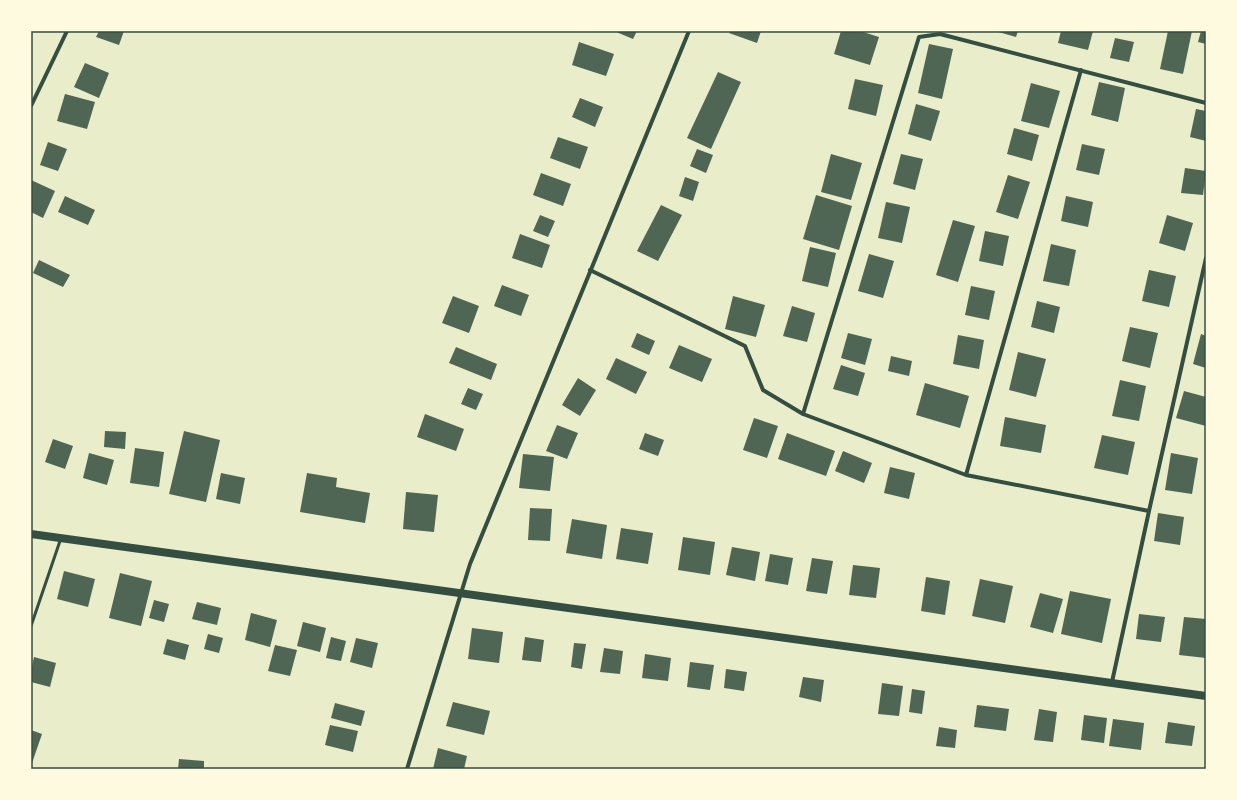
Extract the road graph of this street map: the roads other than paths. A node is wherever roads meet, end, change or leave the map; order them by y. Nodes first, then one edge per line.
1 (67, 31) edge
2 (690, 31) edge
3 (1082, 70) junction
4 (1206, 103) edge
5 (31, 106) edge
6 (1206, 258) edge
7 (590, 270) junction
8 (803, 414) junction
9 (966, 474) junction
10 (1149, 511) junction
11 (31, 534) edge
12 (61, 538) junction
13 (460, 594) junction
14 (31, 626) edge
15 (1112, 682) junction
16 (1206, 696) edge
17 (407, 769) edge

1 - 5 street
2 - 7 street
3 - 4 street
3 - 8 street
3 - 9 street
6 - 10 street
7 - 8 street
7 - 13 street
8 - 9 street
9 - 10 street
10 - 15 street
11 - 12 main road
12 - 13 main road
12 - 14 lane
13 - 15 main road
13 - 17 street
15 - 16 main road

